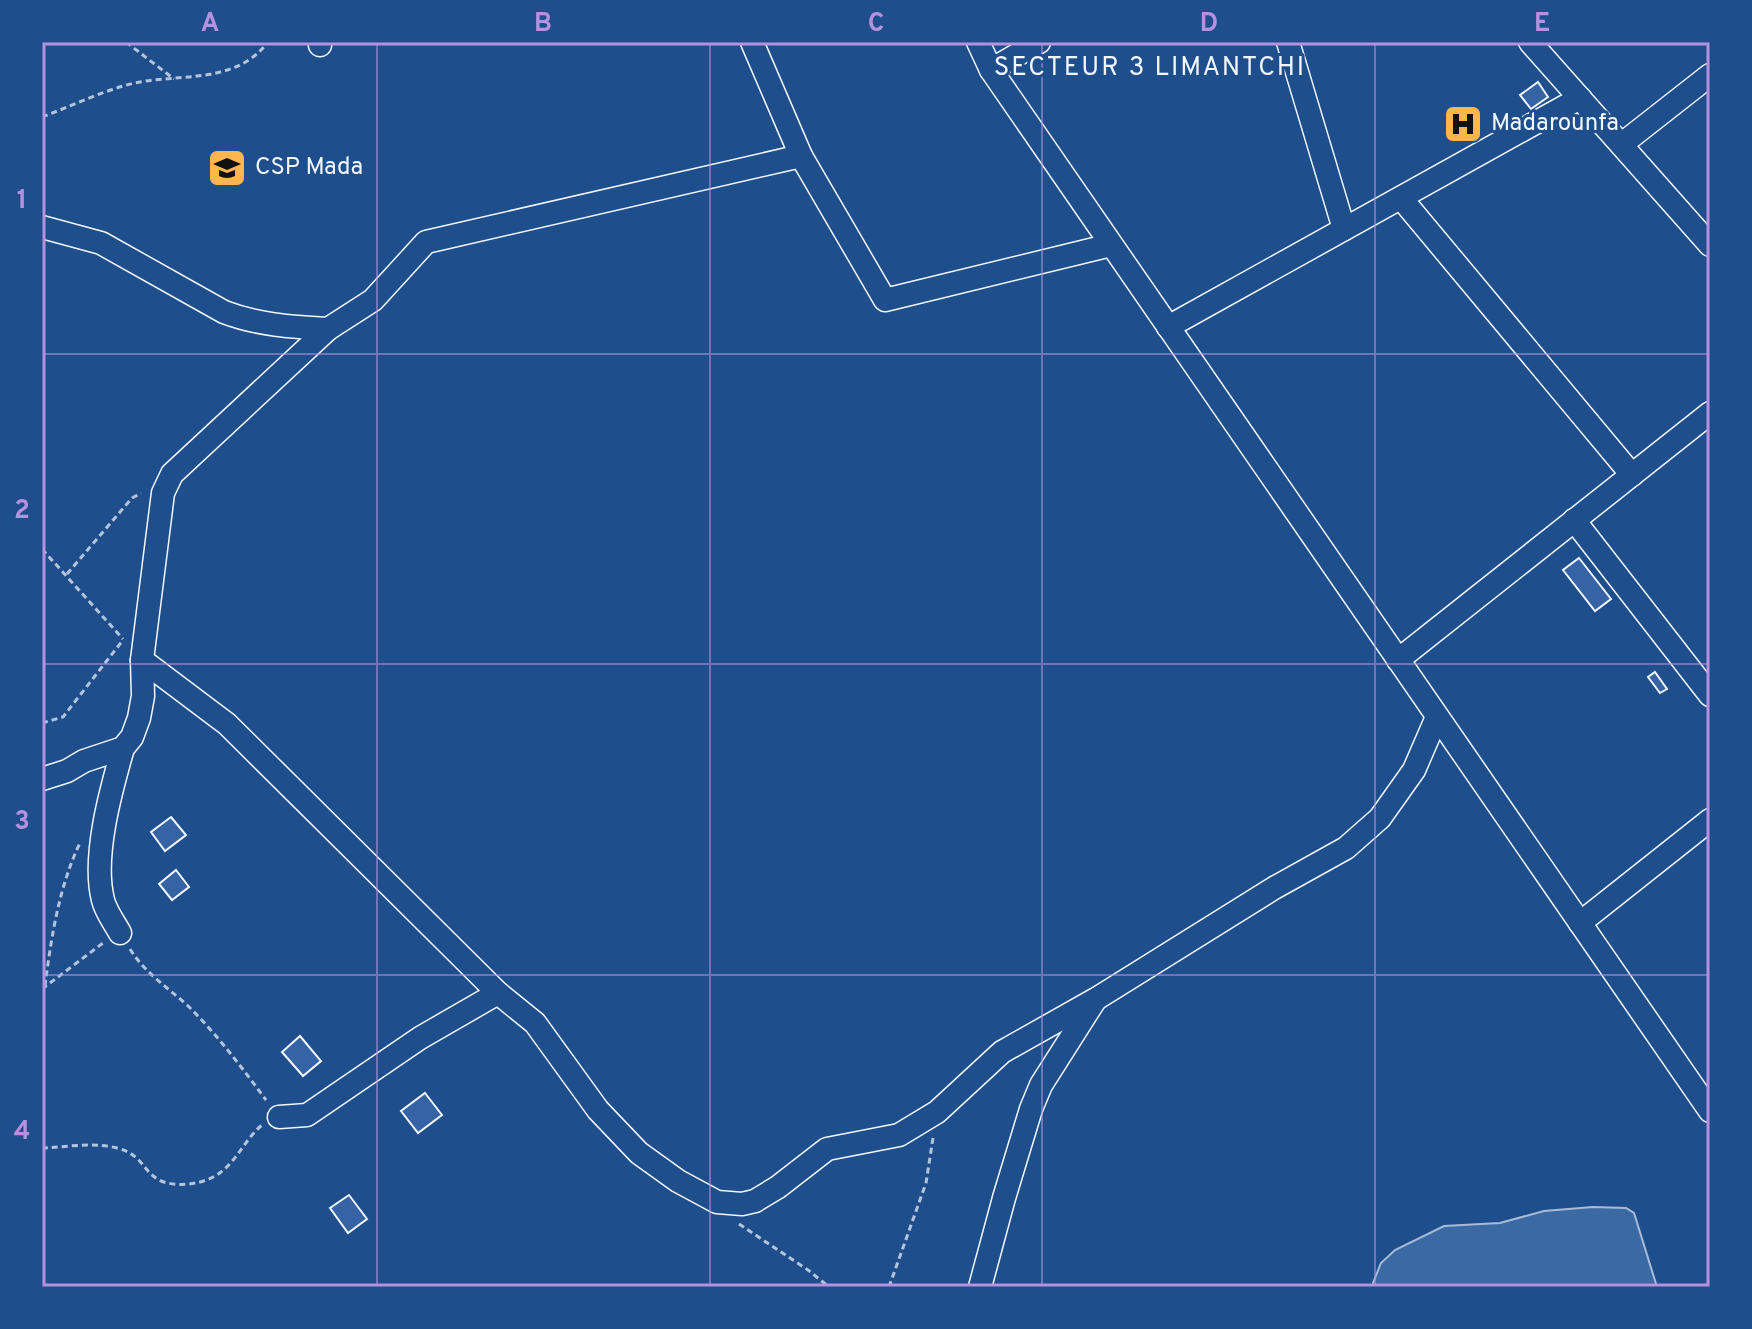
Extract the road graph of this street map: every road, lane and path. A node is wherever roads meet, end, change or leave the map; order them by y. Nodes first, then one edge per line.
1 (126, 42) edge
2 (268, 42) edge
3 (752, 42) edge
4 (978, 42) edge
5 (1039, 42) edge
6 (1288, 42) edge
7 (1530, 42) edge
8 (991, 70) junction
9 (1710, 75) edge
10 (174, 79) junction
11 (1580, 98) junction
12 (42, 117) edge
13 (1622, 144) junction
14 (801, 156) junction
15 (1401, 198) junction
16 (42, 227) edge
17 (1344, 229) junction
18 (1111, 245) junction
19 (1710, 245) edge
20 (1168, 327) junction
21 (328, 329) junction
22 (1710, 413) edge
23 (172, 474) junction
24 (1632, 475) junction
25 (1574, 520) junction
26 (42, 549) edge
27 (67, 574) junction
28 (129, 627) dead end
29 (123, 640) junction
30 (142, 660) junction
31 (1398, 660) junction
32 (1707, 687) edge
33 (1437, 717) junction
34 (42, 723) edge
35 (123, 748) junction
36 (42, 779) edge
37 (1710, 820) edge
38 (85, 834) dead end
39 (1580, 923) junction
40 (120, 933) junction
41 (44, 988) edge
42 (498, 993) junction
43 (1096, 999) junction
44 (1710, 1111) edge
45 (937, 1112) junction
46 (279, 1117) junction
47 (42, 1148) edge
48 (717, 1202) junction
49 (829, 1287) edge
50 (889, 1287) edge
51 (980, 1287) edge

1 - 10 path
2 - 10 path
3 - 14 street
4 - 8 street
5 - 8 street
6 - 17 street
7 - 11 street
8 - 18 street
9 - 13 street
10 - 12 path
11 - 13 street
11 - 15 street
13 - 19 street
14 - 18 street
14 - 21 street
15 - 17 street
15 - 24 street
16 - 21 street
17 - 20 street
18 - 20 street
20 - 31 street
21 - 23 street
22 - 24 street
23 - 27 path
23 - 30 street
24 - 25 street
25 - 31 street
25 - 32 street
26 - 27 path
27 - 29 path
28 - 29 path
29 - 34 path
30 - 35 street
30 - 42 street
31 - 33 street
33 - 39 street
33 - 43 street
35 - 36 street
35 - 40 street
37 - 39 street
38 - 41 path
39 - 44 street
40 - 41 path
40 - 46 path
42 - 46 street
42 - 48 street
43 - 45 street
43 - 51 street
45 - 48 street
45 - 50 path
46 - 47 path
48 - 49 path

